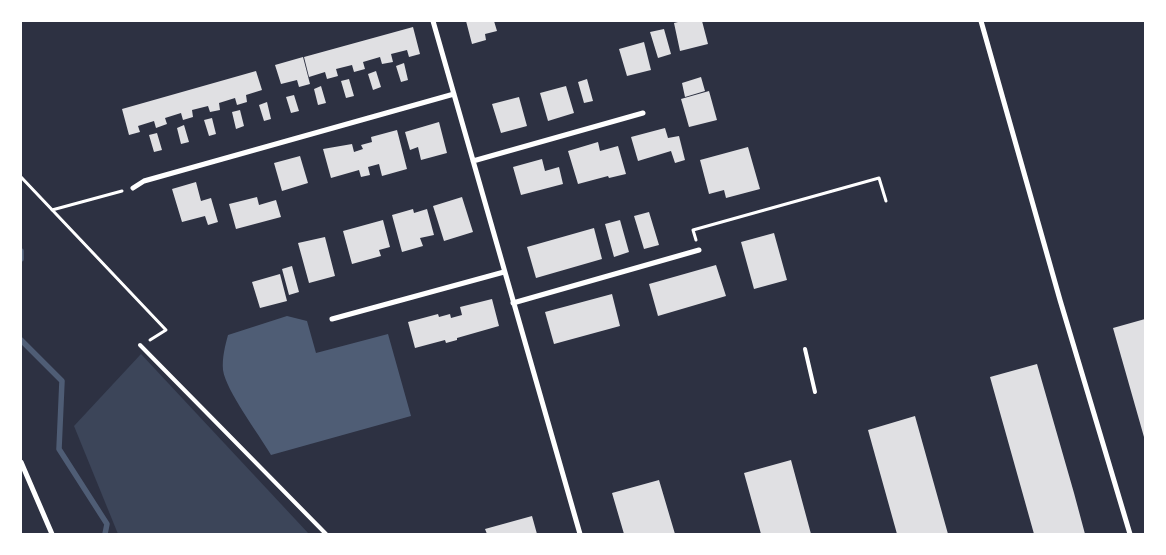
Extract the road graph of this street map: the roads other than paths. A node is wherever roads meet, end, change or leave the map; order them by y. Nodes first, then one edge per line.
1 (433, 21) edge
2 (981, 21) edge
3 (454, 94) junction
4 (643, 113) dead end
5 (473, 161) junction
6 (133, 188) road end
7 (699, 250) road end
8 (504, 272) junction
9 (513, 303) junction
10 (332, 319) dead end
11 (140, 345) road end
12 (805, 349) dead end
13 (815, 392) dead end
14 (21, 462) edge
15 (52, 534) edge
16 (326, 534) edge
17 (580, 534) edge
18 (1130, 534) edge

1 - 3 street
2 - 18 street
3 - 5 street
3 - 6 street
4 - 5 street
5 - 8 street
7 - 9 street
8 - 9 street
8 - 10 street
9 - 17 street
11 - 16 lane
12 - 13 lane
14 - 15 street

